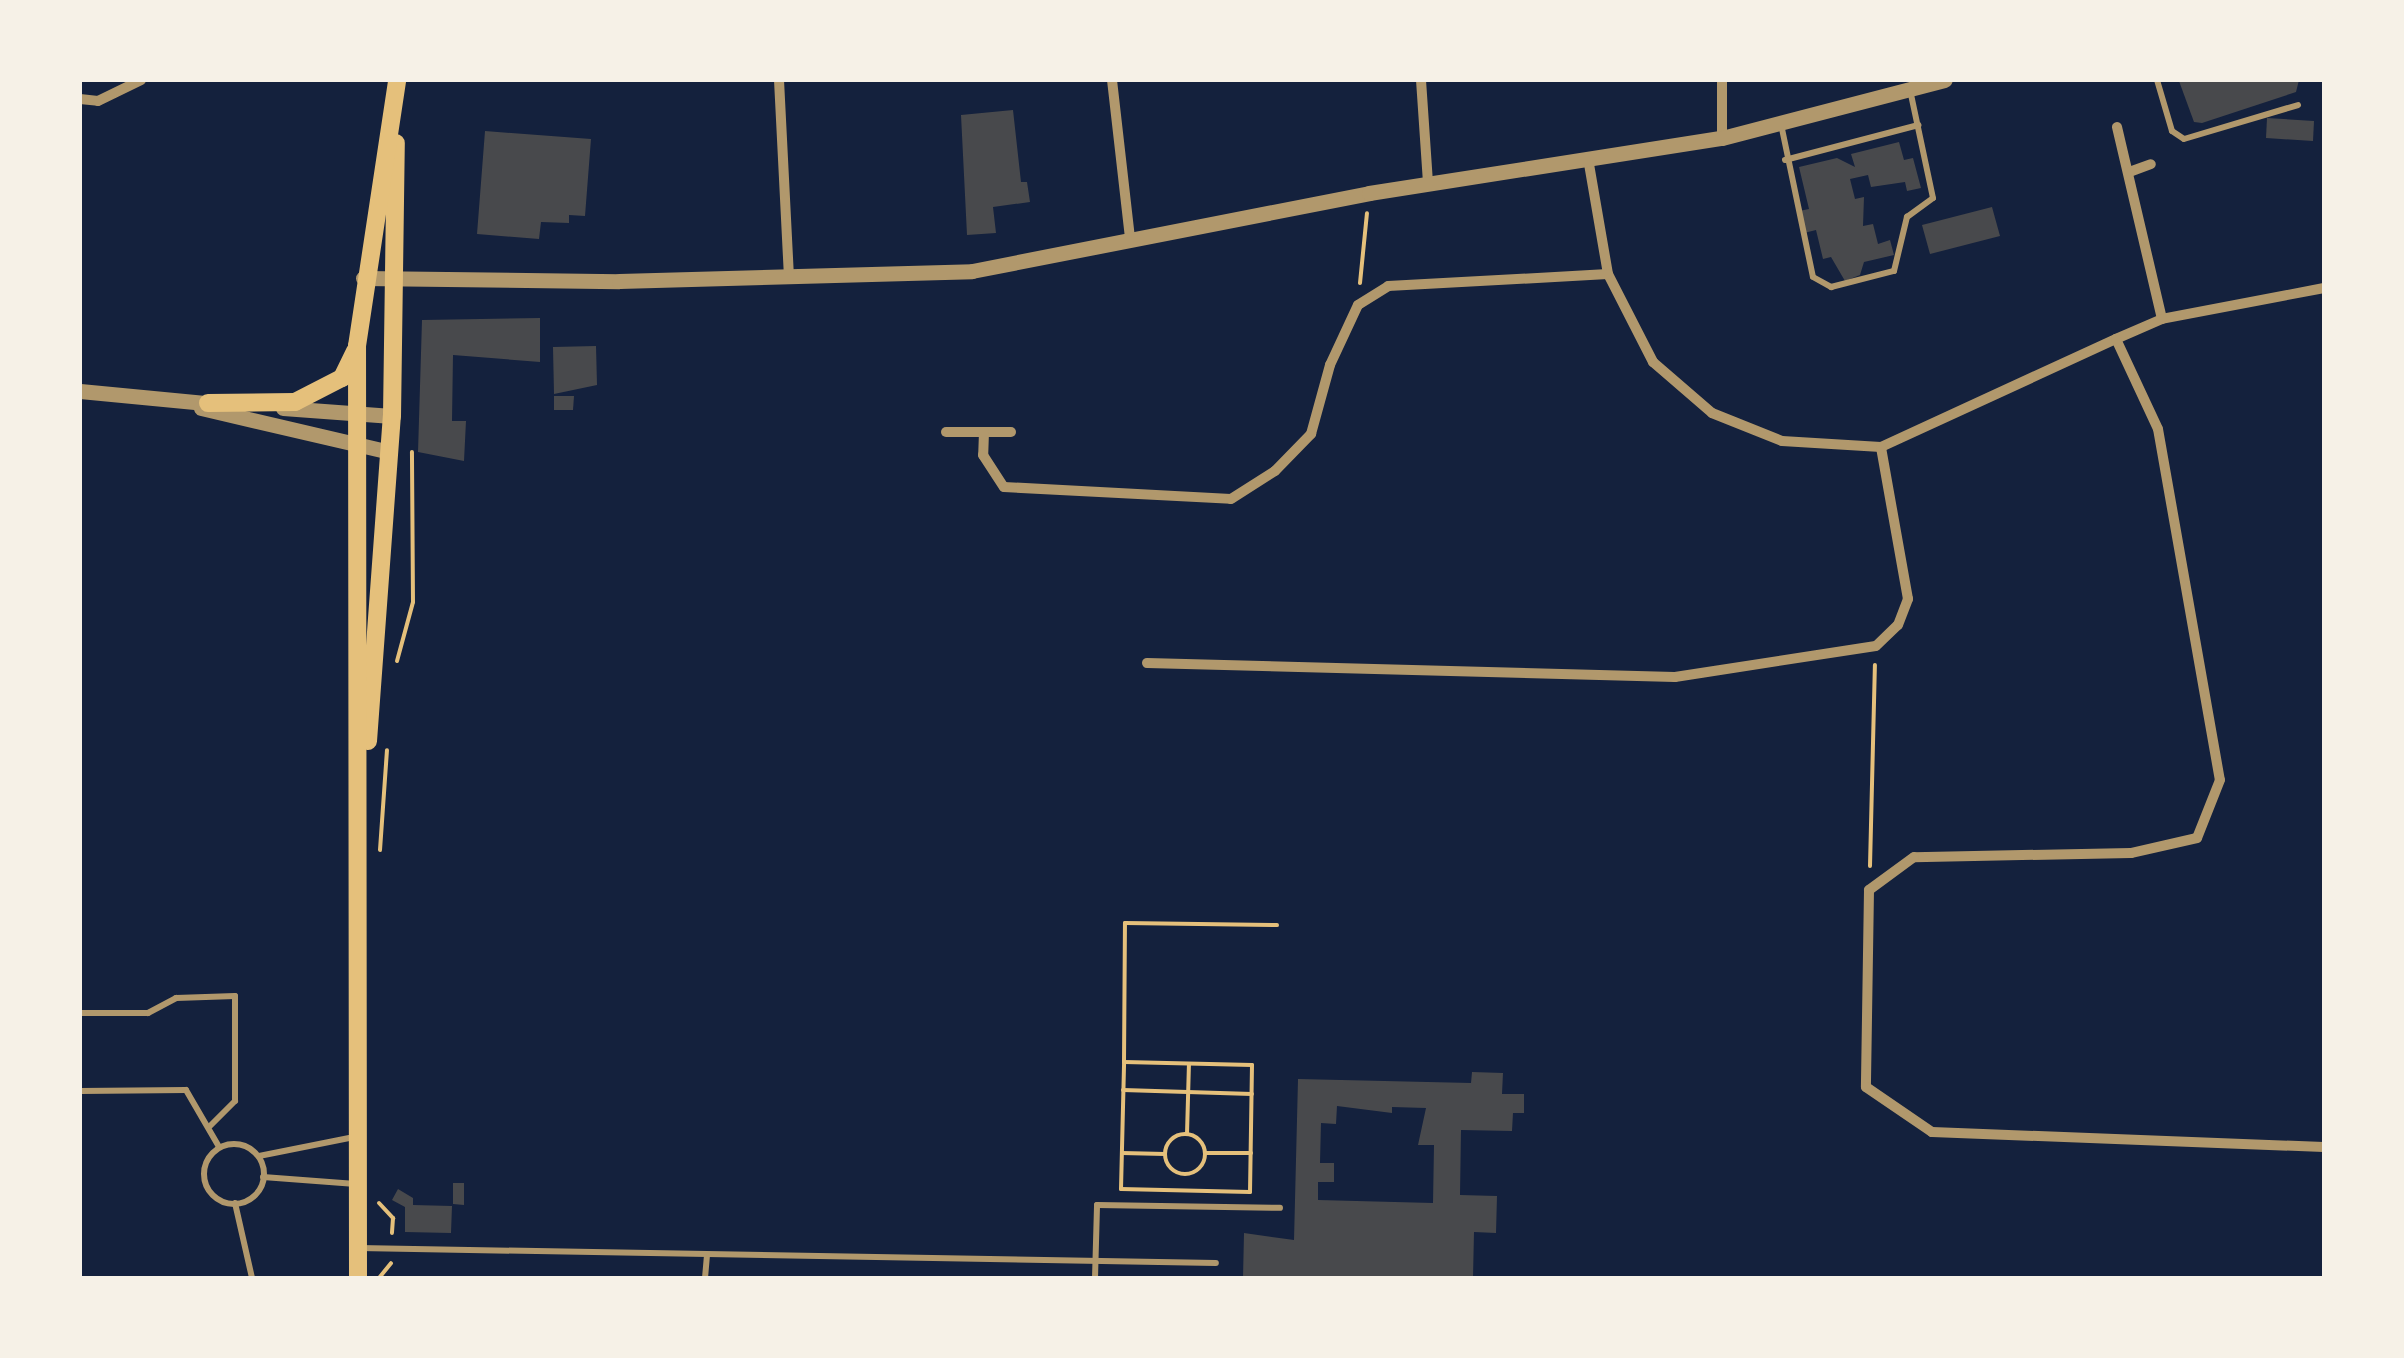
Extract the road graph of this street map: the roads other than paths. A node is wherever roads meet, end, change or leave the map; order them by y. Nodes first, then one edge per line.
1 (142, 80) edge
2 (397, 80) edge
3 (779, 80) edge
4 (1112, 80) edge
5 (1421, 80) edge
6 (1722, 80) edge
7 (1945, 80) edge
8 (2156, 80) edge
9 (1909, 89) junction
10 (80, 99) edge
11 (2298, 105) dead end
12 (394, 108) junction
13 (1781, 123) junction
14 (1918, 125) junction
15 (2117, 127) dead end
16 (1722, 138) junction
17 (1785, 160) junction
18 (1589, 164) junction
19 (2152, 164) dead end
20 (2132, 171) junction
21 (1428, 184) junction
22 (1130, 237) junction
23 (1608, 274) junction
24 (398, 277) junction
25 (789, 277) junction
26 (363, 278) junction
27 (2324, 288) edge
28 (2162, 319) junction
29 (2116, 339) junction
30 (357, 346) junction
31 (80, 390) edge
32 (168, 400) junction
33 (208, 404) junction
34 (356, 413) junction
35 (392, 416) junction
36 (946, 432) dead end
37 (984, 432) junction
38 (1011, 432) dead end
39 (354, 446) junction
40 (1881, 447) junction
41 (390, 452) junction
42 (1147, 664) dead end
43 (357, 868) junction
44 (80, 1014) edge
45 (80, 1091) edge
46 (210, 1126) junction
47 (357, 1137) junction
48 (220, 1147) junction
49 (2324, 1147) edge
50 (258, 1156) junction
51 (264, 1177) junction
52 (357, 1184) junction
53 (235, 1203) junction
54 (1280, 1208) dead end
55 (358, 1248) junction
56 (707, 1257) junction
57 (1216, 1263) dead end
58 (1096, 1265) junction
59 (252, 1278) edge
60 (358, 1278) edge
61 (705, 1278) edge
62 (1095, 1278) edge

1 - 10 street
2 - 12 main road
3 - 25 street
4 - 22 street
5 - 21 street
6 - 16 street
7 - 9 street
8 - 11 lane
9 - 13 street
9 - 14 lane
12 - 24 main road
12 - 26 main road
13 - 16 street
13 - 17 lane
14 - 17 lane
14 - 17 lane
15 - 20 street
16 - 18 street
18 - 21 street
18 - 23 street
19 - 20 street
20 - 28 street
21 - 22 street
22 - 25 street
23 - 37 street
23 - 40 street
24 - 25 street
24 - 26 street
24 - 35 main road
26 - 30 main road
27 - 28 street
28 - 29 street
29 - 40 street
29 - 49 street
30 - 33 main road
30 - 34 main road
31 - 32 street
32 - 33 street
32 - 39 street
33 - 34 street
34 - 35 street
34 - 39 main road
35 - 41 main road
36 - 37 street
37 - 38 street
39 - 41 street
39 - 43 main road
40 - 42 street
41 - 43 main road
43 - 47 main road
44 - 46 lane
45 - 46 lane
46 - 48 lane
47 - 50 lane
47 - 52 main road
48 - 50 lane
48 - 53 lane
50 - 51 lane
51 - 52 lane
51 - 53 lane
52 - 55 main road
53 - 59 lane
54 - 58 lane
55 - 56 lane
55 - 60 main road
56 - 58 lane
56 - 61 lane
57 - 58 lane
58 - 62 lane

